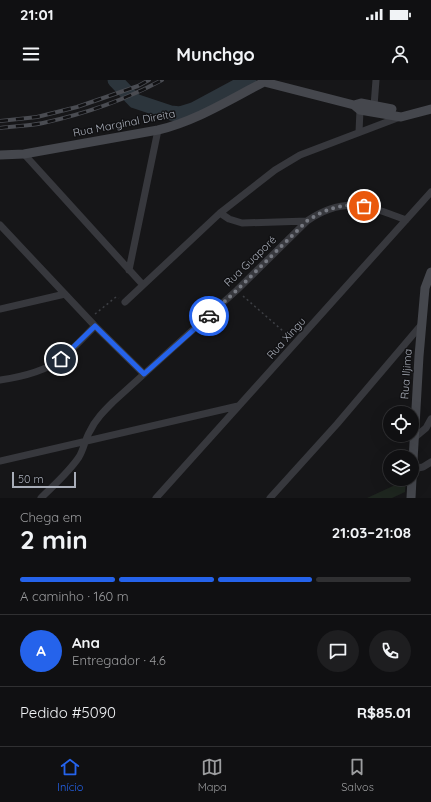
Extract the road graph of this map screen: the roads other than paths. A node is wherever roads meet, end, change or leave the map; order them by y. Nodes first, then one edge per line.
1 (376, 80) edge
2 (266, 81) edge
3 (374, 106) junction
4 (357, 107) junction
5 (431, 109) edge
6 (411, 114) junction
7 (401, 117) junction
8 (158, 130) junction
9 (359, 132) junction
10 (24, 154) junction
11 (0, 155) edge
12 (431, 192) edge
13 (220, 213) junction
14 (406, 220) junction
15 (307, 221) junction
16 (0, 225) edge
17 (129, 270) junction
18 (431, 272) edge
19 (144, 285) junction
20 (65, 294) junction
21 (125, 302) dead end
22 (0, 309) edge
23 (422, 324) junction
24 (95, 326) junction
25 (144, 374) junction
26 (0, 380) edge
27 (239, 406) junction
28 (416, 406) edge
29 (431, 419) edge
30 (419, 434) edge
31 (86, 442) junction
32 (0, 462) edge
33 (431, 462) edge
34 (419, 470) edge
35 (412, 486) edge
36 (41, 498) edge
37 (156, 498) edge
38 (270, 498) edge
39 (411, 498) edge

1 - 3 street
2 - 4 main road
2 - 8 main road, Rua Marginal Direita
3 - 4 main road
3 - 6 main road
4 - 7 main road
4 - 9 street
5 - 6 main road
6 - 7 main road
7 - 9 street
8 - 10 main road, Rua Marginal Direita
8 - 17 street
9 - 13 street
10 - 11 main road, Rua Marginal Direita
10 - 17 street
12 - 14 street, Rua Xingu
13 - 15 street
13 - 19 street
14 - 15 street, Rua Guaporé
14 - 27 street, Rua Xingu
15 - 25 street, Rua Guaporé
16 - 20 street
17 - 19 street
18 - 23 main road, Rua Iljima
19 - 21 street
20 - 22 street
20 - 24 street
23 - 28 main road, Rua Iljima
23 - 38 street
24 - 25 street
24 - 26 street
25 - 31 street, Rua Guaporé
27 - 31 street
27 - 37 street, Rua Xingu
29 - 30 street
31 - 32 street
31 - 36 street, Rua Guaporé
33 - 34 street
35 - 39 main road, Rua Iljima

